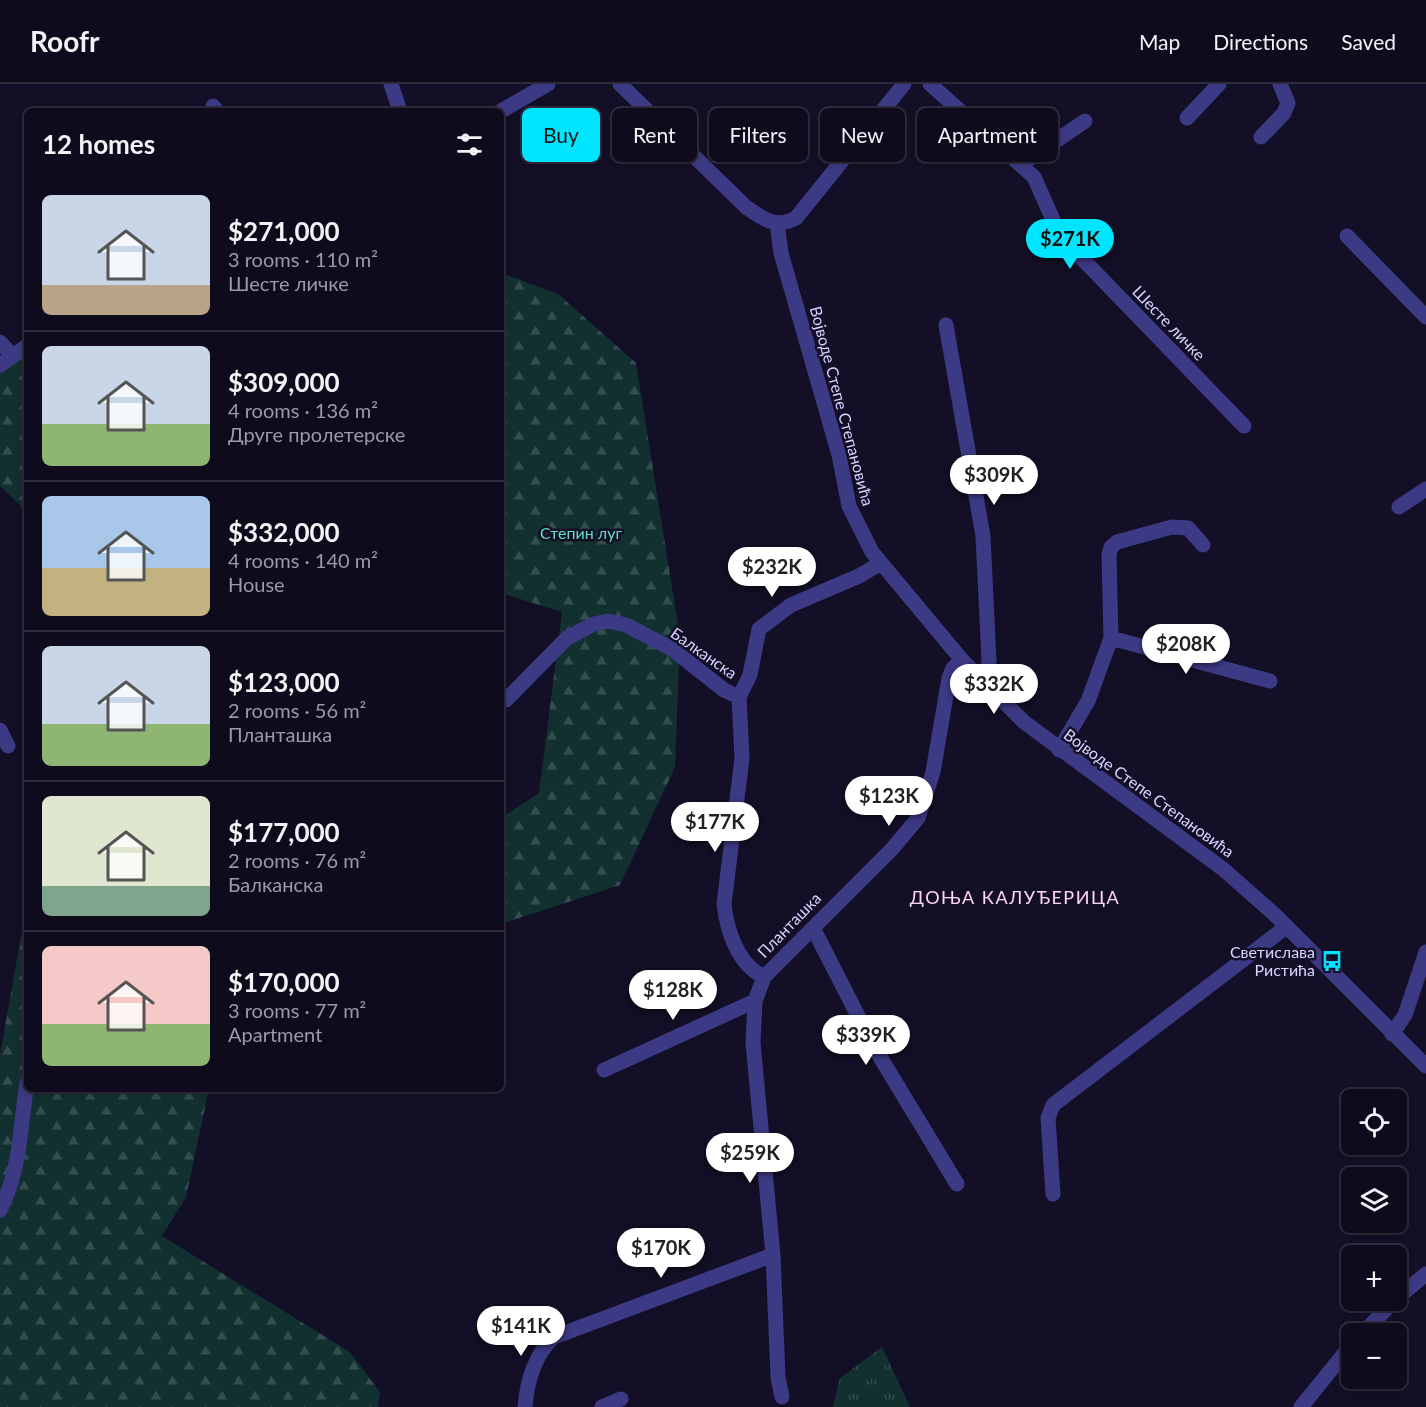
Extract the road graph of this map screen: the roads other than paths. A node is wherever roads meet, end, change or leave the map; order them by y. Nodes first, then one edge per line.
1 (391, 84) edge
2 (548, 84) edge
3 (620, 84) edge
4 (904, 84) edge
5 (930, 84) edge
6 (1219, 84) edge
7 (1280, 84) edge
8 (399, 108) edge
9 (504, 109) edge
10 (1187, 118) dead end
11 (1085, 121) dead end
12 (1261, 137) dead end
13 (1022, 164) junction
14 (777, 223) junction
15 (1347, 236) dead end
16 (1426, 317) edge
17 (946, 325) dead end
18 (0, 342) edge
19 (24, 348) edge
20 (6, 360) edge
21 (1244, 426) dead end
22 (1426, 489) edge
23 (1399, 507) dead end
24 (1203, 545) dead end
25 (881, 562) junction
26 (1111, 638) junction
27 (962, 660) junction
28 (980, 677) junction
29 (1270, 681) dead end
30 (739, 697) junction
31 (504, 700) edge
32 (0, 730) edge
33 (8, 746) dead end
34 (1059, 750) junction
35 (813, 927) junction
36 (1286, 927) junction
37 (1426, 952) edge
38 (764, 977) junction
39 (755, 1001) junction
40 (1392, 1034) junction
41 (1426, 1066) edge
42 (604, 1070) dead end
43 (26, 1092) edge
44 (957, 1184) dead end
45 (1053, 1194) dead end
46 (0, 1210) edge
47 (773, 1255) junction
48 (1426, 1274) edge
49 (1407, 1290) edge
50 (1385, 1311) edge
51 (1373, 1323) edge
52 (1341, 1358) edge
53 (782, 1397) dead end
54 (621, 1399) dead end
55 (525, 1407) edge
56 (602, 1407) edge
57 (1301, 1407) edge

1 - 8 street
2 - 9 street
3 - 14 street
4 - 14 street
5 - 13 street, Шесте личке
6 - 10 street
7 - 12 street
11 - 13 street
13 - 21 street, Шесте личке
14 - 25 street, Војводе Степе Степановића
15 - 16 street
17 - 28 street
18 - 20 street
19 - 20 street
22 - 23 street
24 - 26 street
25 - 27 street, Војводе Степе Степановића
25 - 30 street, Балканска
26 - 29 street
26 - 34 street
27 - 28 street, Војводе Степе Степановића
27 - 35 street, Планташка
28 - 34 street, Војводе Степе Степановића
30 - 31 street, Балканска
30 - 38 street, Балканска
32 - 33 street
34 - 36 street, Војводе Степе Степановића
35 - 38 street, Планташка
35 - 44 street
36 - 40 street, Војводе Степе Степановића
36 - 45 street
37 - 40 street
38 - 39 street, Планташка
39 - 42 street
39 - 47 street, Планташка
40 - 41 street, Војводе Степе Степановића
43 - 46 street
47 - 53 street, Планташка
47 - 55 street
48 - 49 street
50 - 51 street
52 - 57 street
54 - 56 street

